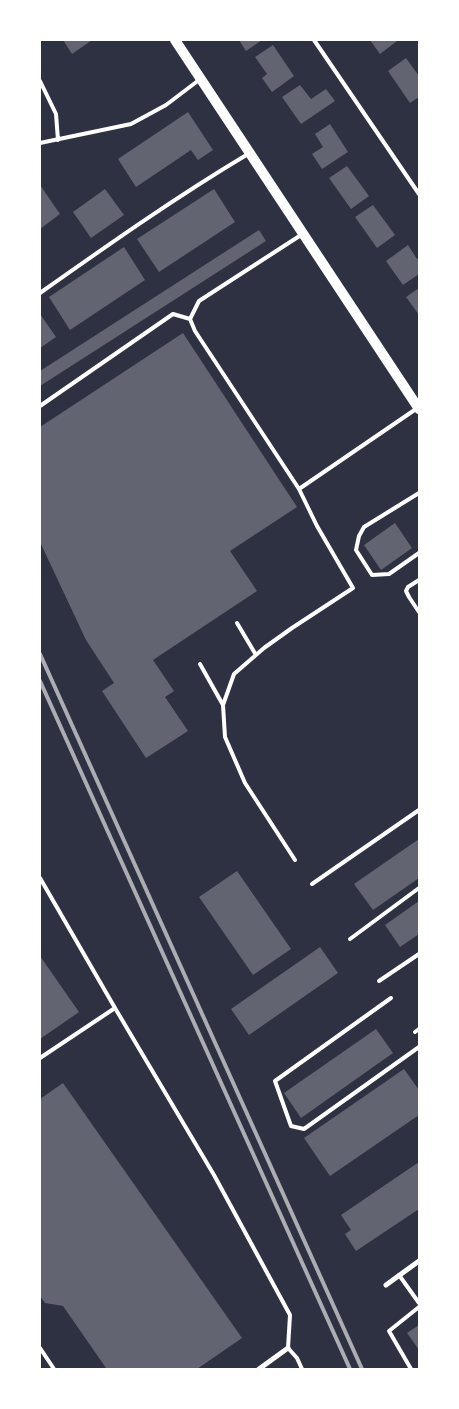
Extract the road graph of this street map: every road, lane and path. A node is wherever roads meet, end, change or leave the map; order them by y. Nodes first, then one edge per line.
1 (175, 40) edge
2 (314, 40) edge
3 (200, 78) junction
4 (40, 81) edge
5 (58, 140) junction
6 (40, 143) edge
7 (250, 153) junction
8 (419, 194) edge
9 (303, 234) junction
10 (40, 293) edge
11 (190, 319) junction
12 (40, 406) edge
13 (419, 408) edge
14 (299, 489) junction
15 (419, 493) edge
16 (419, 553) edge
17 (419, 580) edge
18 (419, 612) edge
19 (237, 623) dead end
20 (256, 655) junction
21 (200, 664) dead end
22 (223, 705) junction
23 (419, 810) edge
24 (295, 860) dead end
25 (40, 878) edge
26 (312, 884) dead end
27 (419, 888) edge
28 (350, 939) dead end
29 (419, 954) edge
30 (379, 981) dead end
31 (391, 998) dead end
32 (115, 1008) junction
33 (419, 1047) edge
34 (40, 1058) edge
35 (419, 1261) edge
36 (399, 1275) junction
37 (386, 1285) dead end
38 (419, 1305) edge
39 (40, 1348) edge
40 (288, 1348) junction
41 (54, 1369) edge
42 (259, 1369) edge
43 (302, 1369) edge
44 (411, 1369) edge

1 - 3 main road
2 - 8 lane
3 - 5 lane
3 - 7 main road
4 - 5 lane
5 - 6 lane
7 - 9 main road
7 - 10 lane
9 - 11 lane
9 - 13 main road
11 - 12 lane
11 - 14 lane
13 - 14 lane
14 - 20 lane
15 - 16 lane
17 - 18 lane
19 - 20 lane
20 - 22 lane
21 - 22 lane
22 - 24 lane
23 - 26 lane
25 - 32 lane
27 - 28 lane
29 - 30 lane
31 - 33 lane
32 - 34 lane
32 - 40 lane
35 - 36 street
36 - 37 street
36 - 38 lane
38 - 44 lane
39 - 41 lane
40 - 42 street
40 - 43 lane

